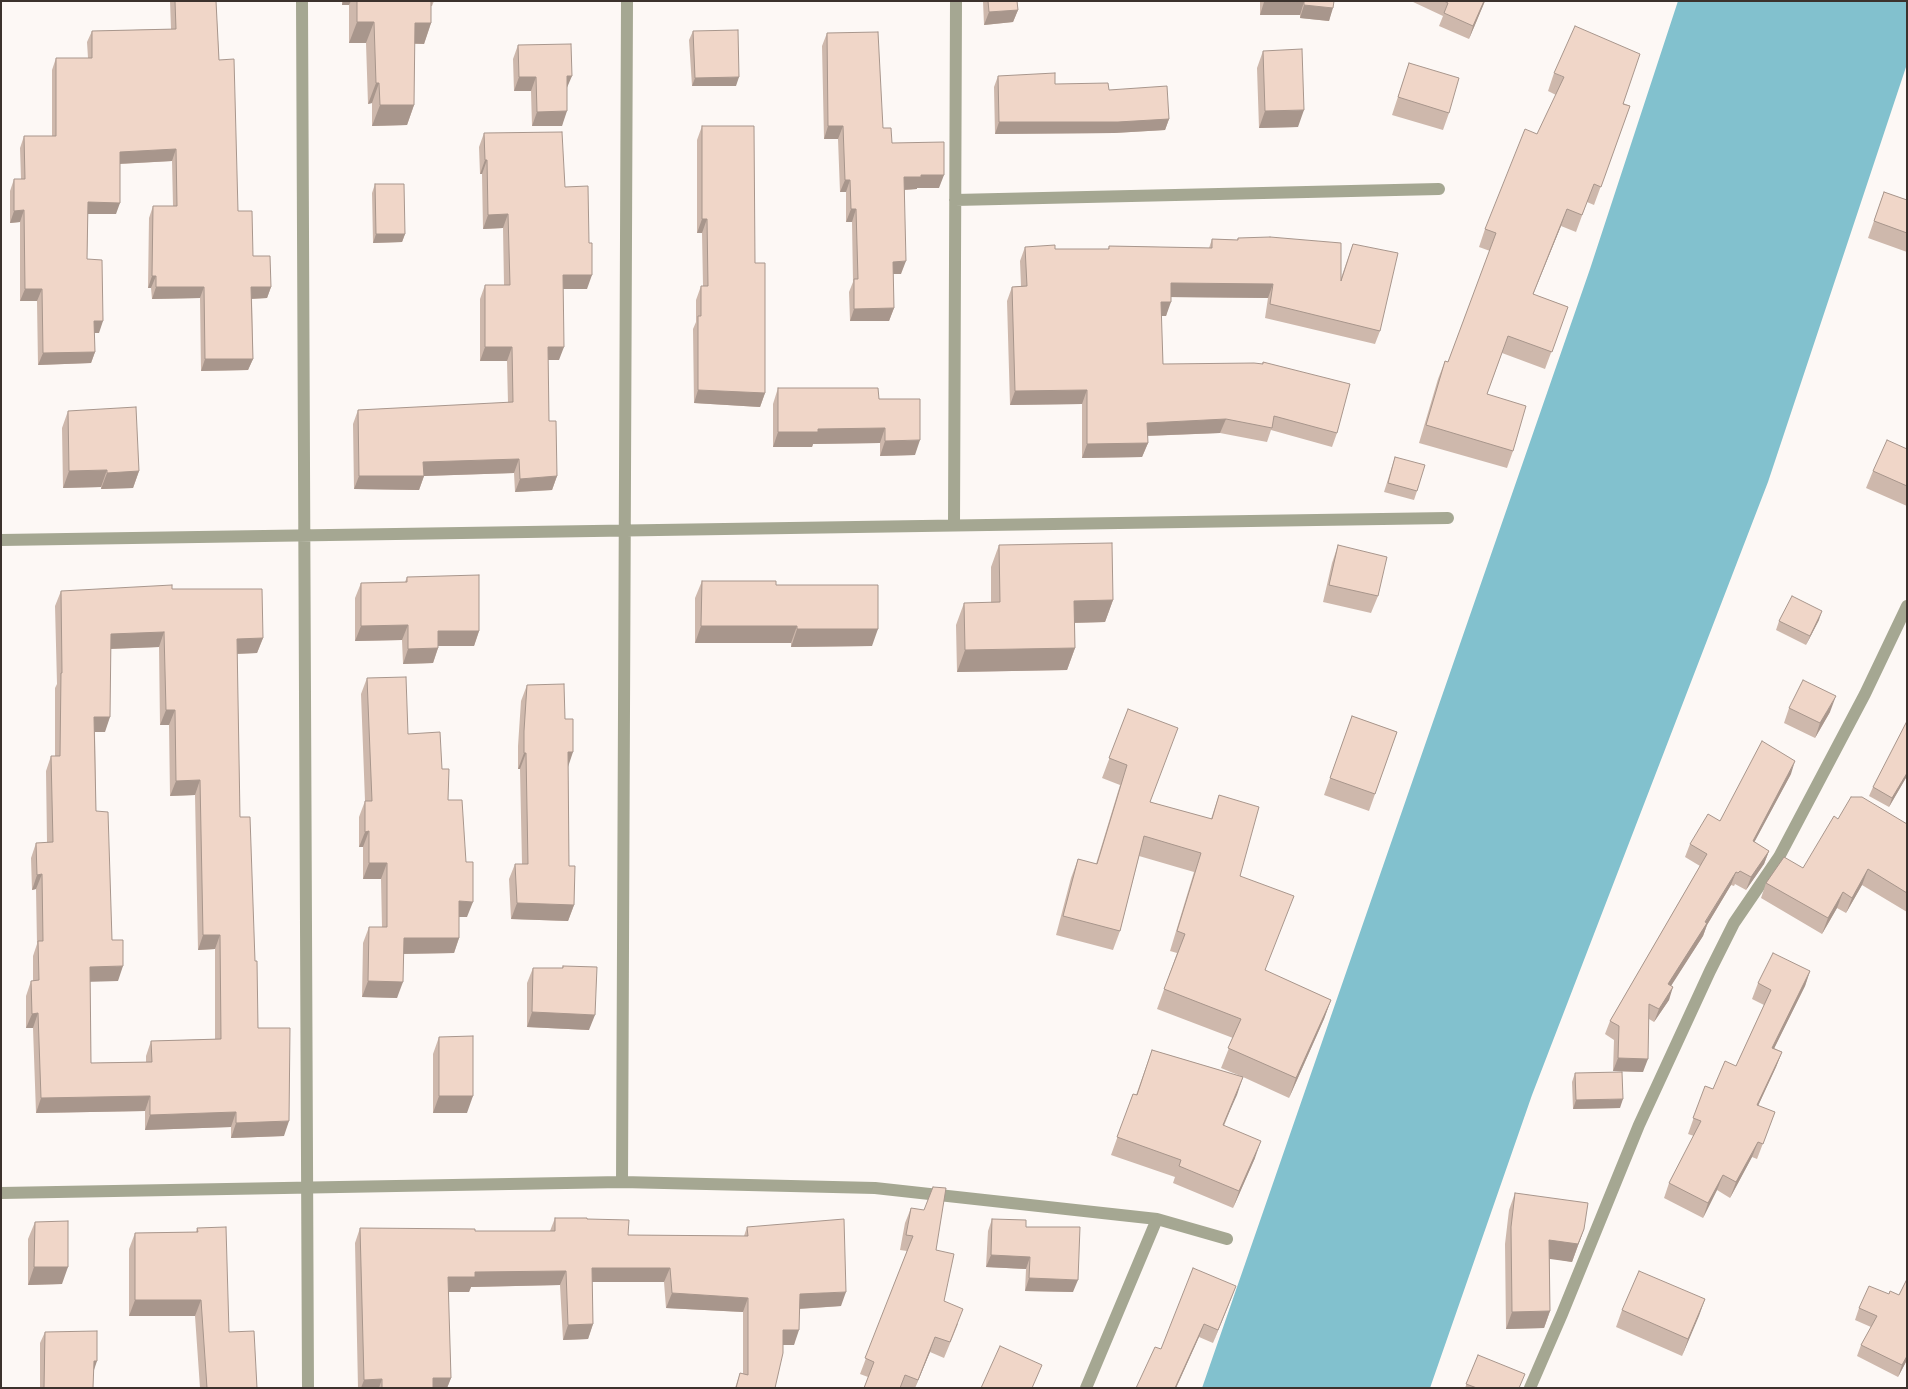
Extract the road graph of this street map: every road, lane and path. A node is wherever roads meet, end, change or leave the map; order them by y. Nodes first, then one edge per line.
1 (302, 1) edge
2 (627, 1) edge
3 (956, 1) edge
4 (1439, 189) dead end
5 (955, 200) junction
6 (1448, 518) dead end
7 (954, 525) junction
8 (625, 530) junction
9 (305, 535) junction
10 (1, 540) edge
11 (1907, 606) edge
12 (622, 1182) junction
13 (307, 1188) junction
14 (1, 1193) edge
15 (1158, 1219) junction
16 (1227, 1239) dead end
17 (308, 1388) edge
18 (1086, 1388) edge
19 (1530, 1388) edge

1 - 9 street
2 - 8 street
3 - 5 street
4 - 5 street
5 - 7 street
6 - 7 street
7 - 8 street
8 - 9 street
8 - 12 street
9 - 10 street
9 - 13 street
11 - 19 street
12 - 13 street
12 - 15 street
13 - 14 street
13 - 17 street
15 - 16 street
15 - 18 street

